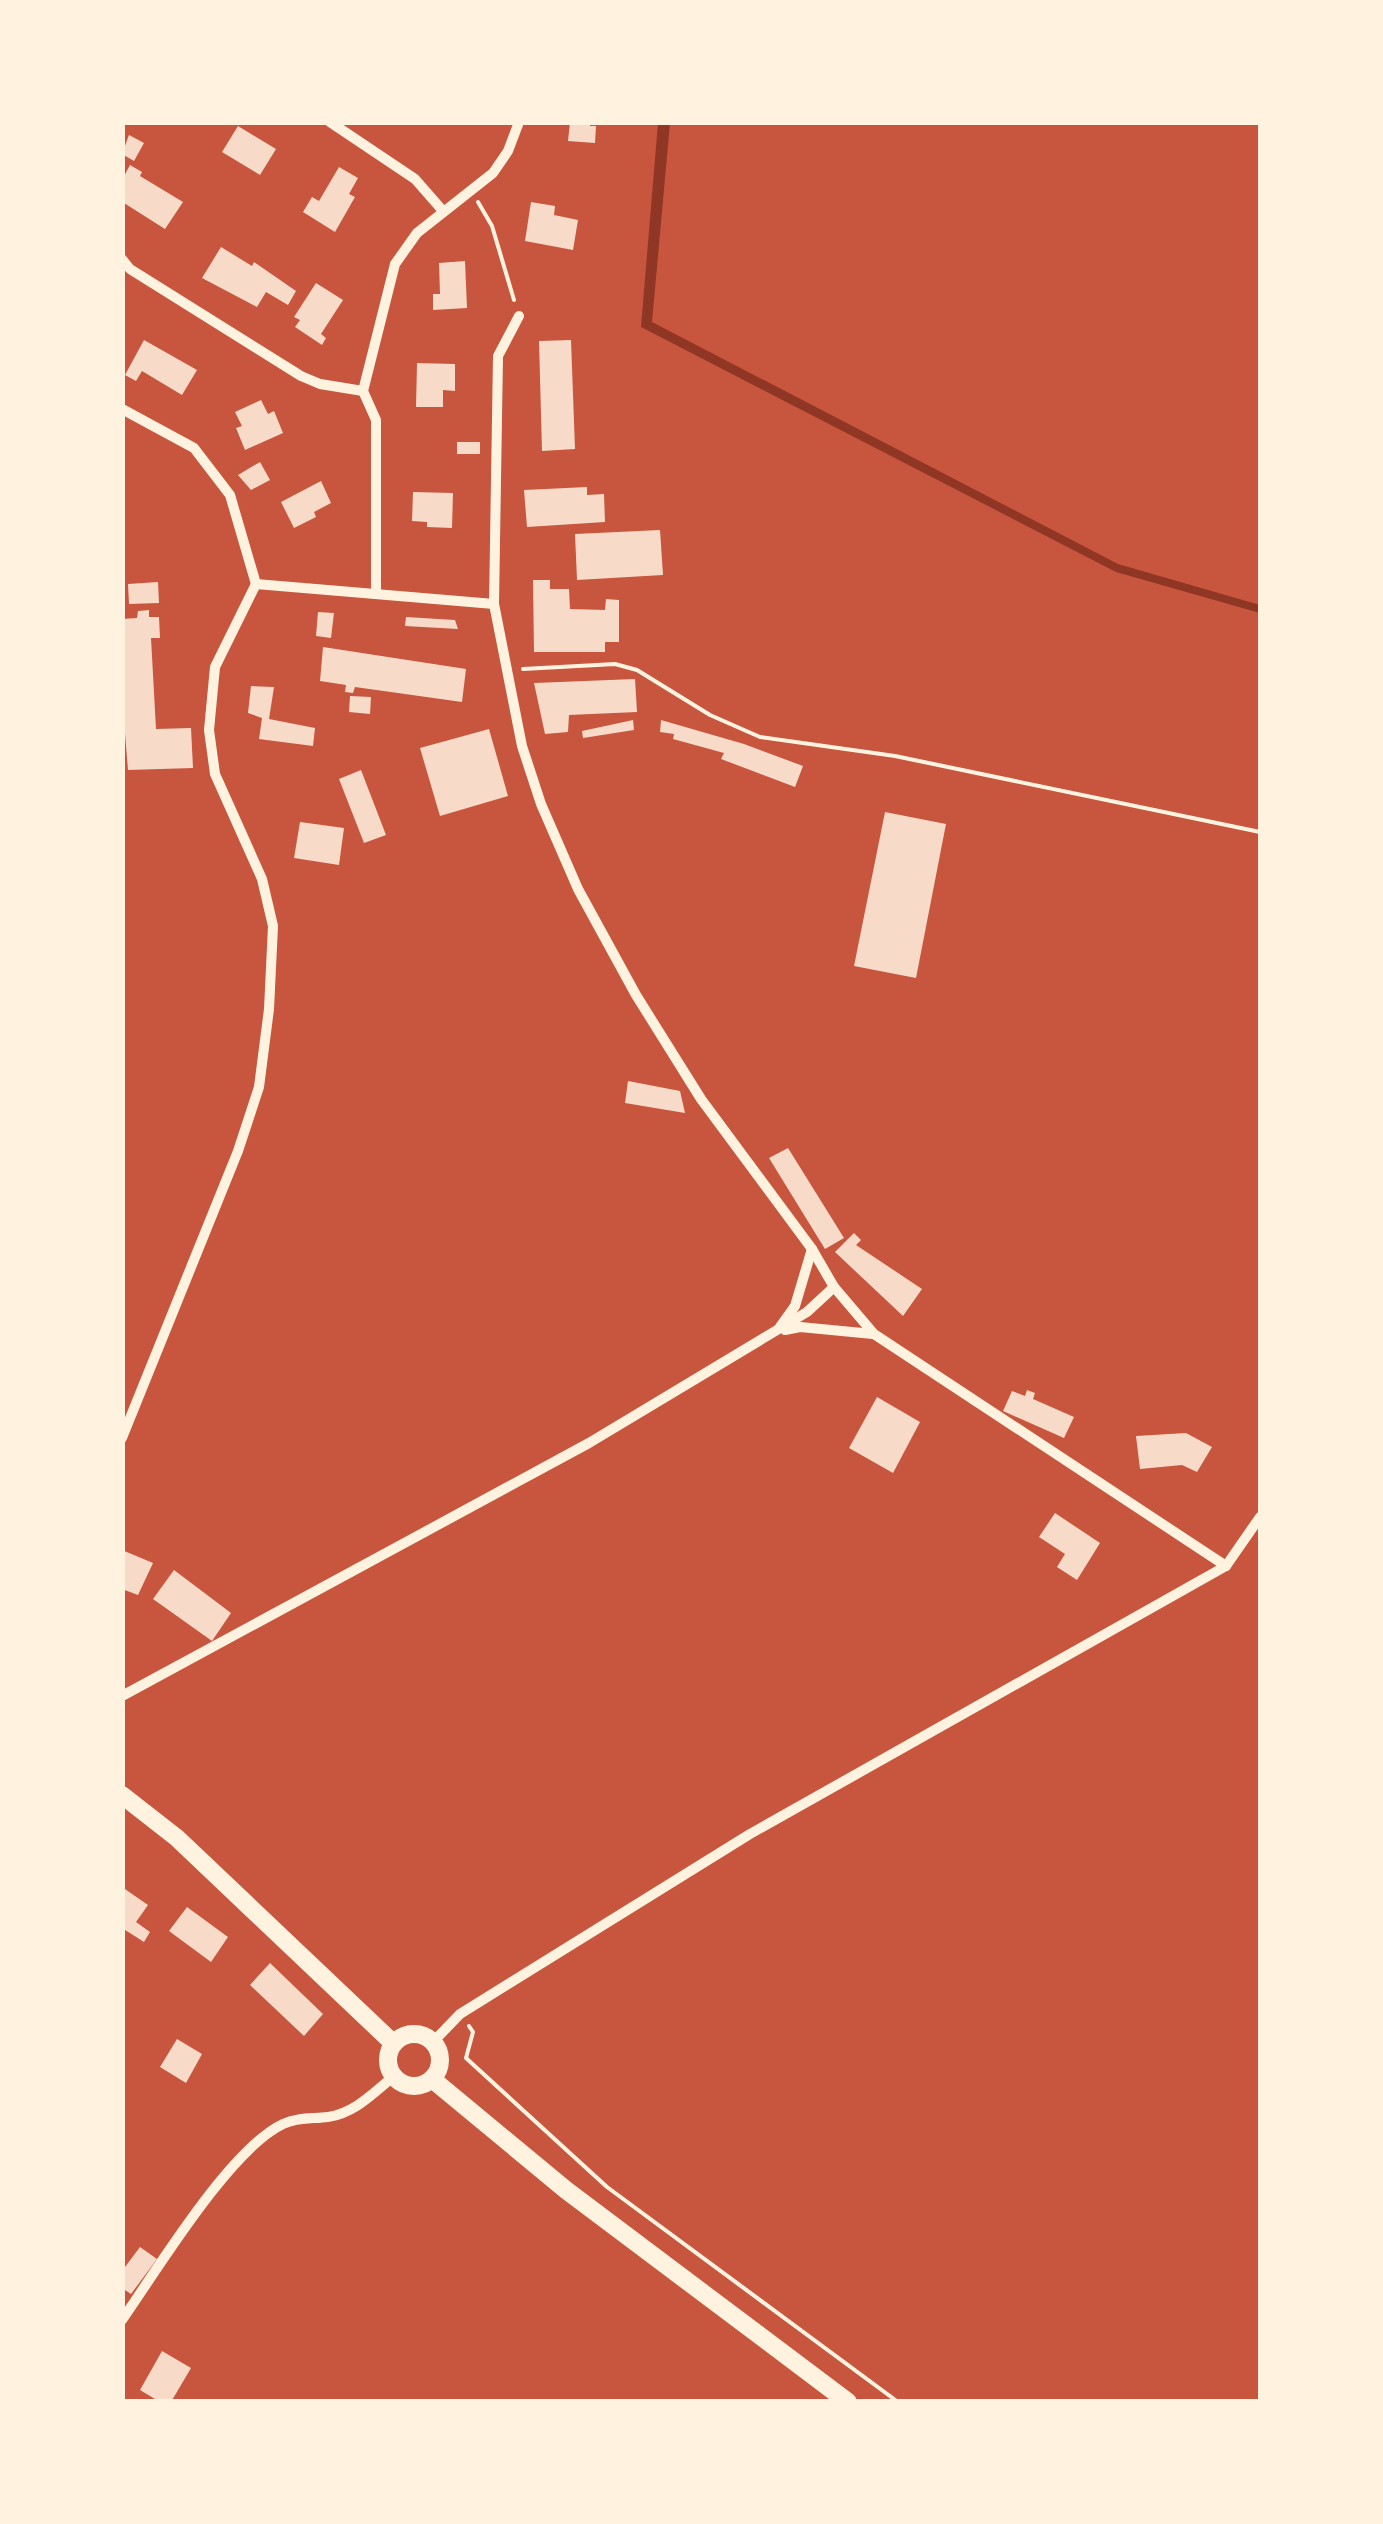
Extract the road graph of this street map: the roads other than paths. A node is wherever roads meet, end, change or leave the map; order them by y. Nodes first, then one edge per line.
1 (330, 122) edge
2 (519, 122) edge
3 (442, 212) junction
4 (122, 259) edge
5 (518, 316) road end
6 (363, 391) junction
7 (122, 410) edge
8 (256, 584) junction
9 (376, 592) junction
10 (494, 604) junction
11 (812, 1250) junction
12 (834, 1287) junction
13 (776, 1332) junction
14 (874, 1334) junction
15 (122, 1438) edge
16 (1260, 1517) edge
17 (1226, 1566) junction
18 (122, 1696) edge
19 (122, 1795) edge
20 (433, 2042) junction
21 (393, 2043) junction
22 (393, 2077) junction
23 (432, 2079) junction
24 (122, 2320) edge
25 (848, 2402) edge

1 - 3 street
2 - 3 street
3 - 6 street
4 - 6 street
5 - 10 street
6 - 9 street
7 - 8 street
8 - 9 street
8 - 15 street
9 - 10 street
10 - 11 street
11 - 12 street
11 - 13 street
12 - 13 street
12 - 14 street
13 - 14 street
13 - 18 street
14 - 17 street
16 - 17 street
17 - 20 street
19 - 21 street
20 - 21 street
20 - 23 street
21 - 22 street
22 - 23 street
22 - 24 street
23 - 25 street

